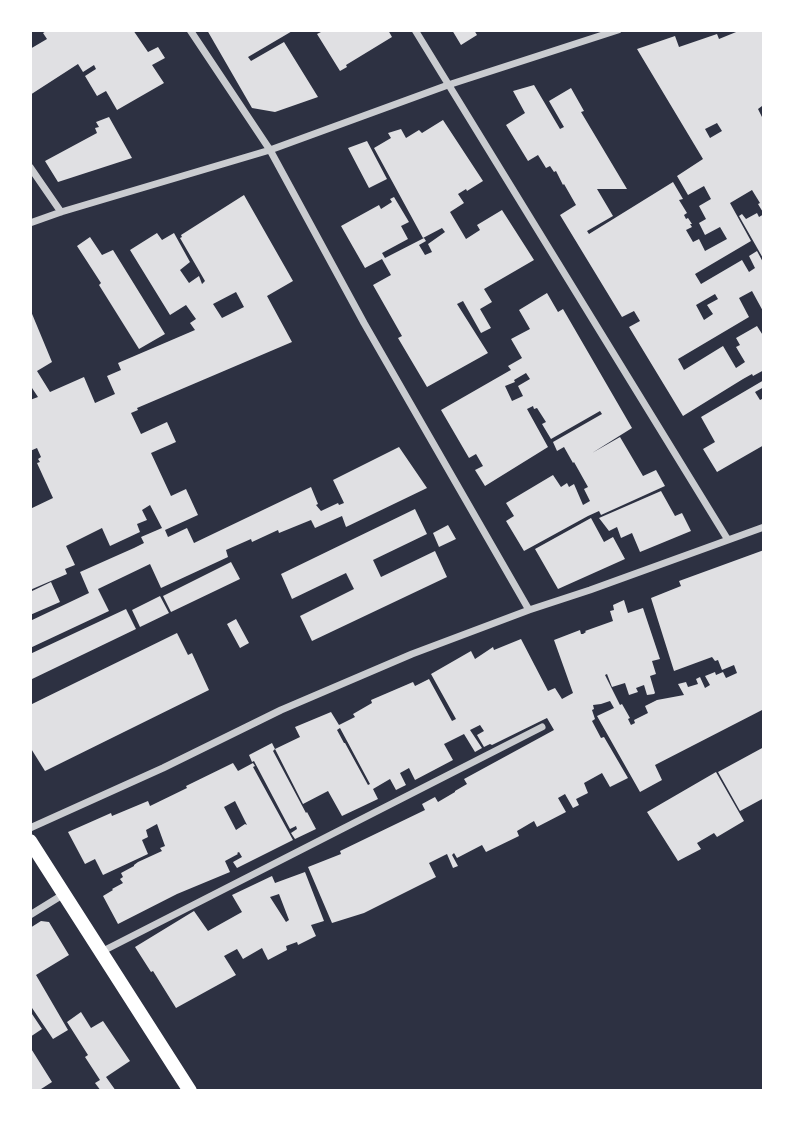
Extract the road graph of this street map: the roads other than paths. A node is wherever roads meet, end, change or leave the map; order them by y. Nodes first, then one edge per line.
1 (190, 30) edge
2 (415, 30) edge
3 (618, 30) edge
4 (448, 85) junction
5 (270, 150) junction
6 (30, 167) edge
7 (61, 212) junction
8 (30, 223) edge
9 (764, 527) edge
10 (728, 540) junction
11 (530, 610) junction
12 (542, 727) dead end
13 (30, 828) edge
14 (30, 841) edge
15 (64, 894) junction
16 (30, 915) edge
17 (101, 953) junction
18 (190, 1091) edge

1 - 5 street
2 - 4 street
3 - 4 street
4 - 5 street
4 - 10 street
5 - 7 street
5 - 11 street
6 - 7 street
7 - 8 street
9 - 10 street
10 - 11 street
11 - 13 street
12 - 17 street
14 - 15 main road
15 - 16 street
15 - 17 main road
17 - 18 main road

